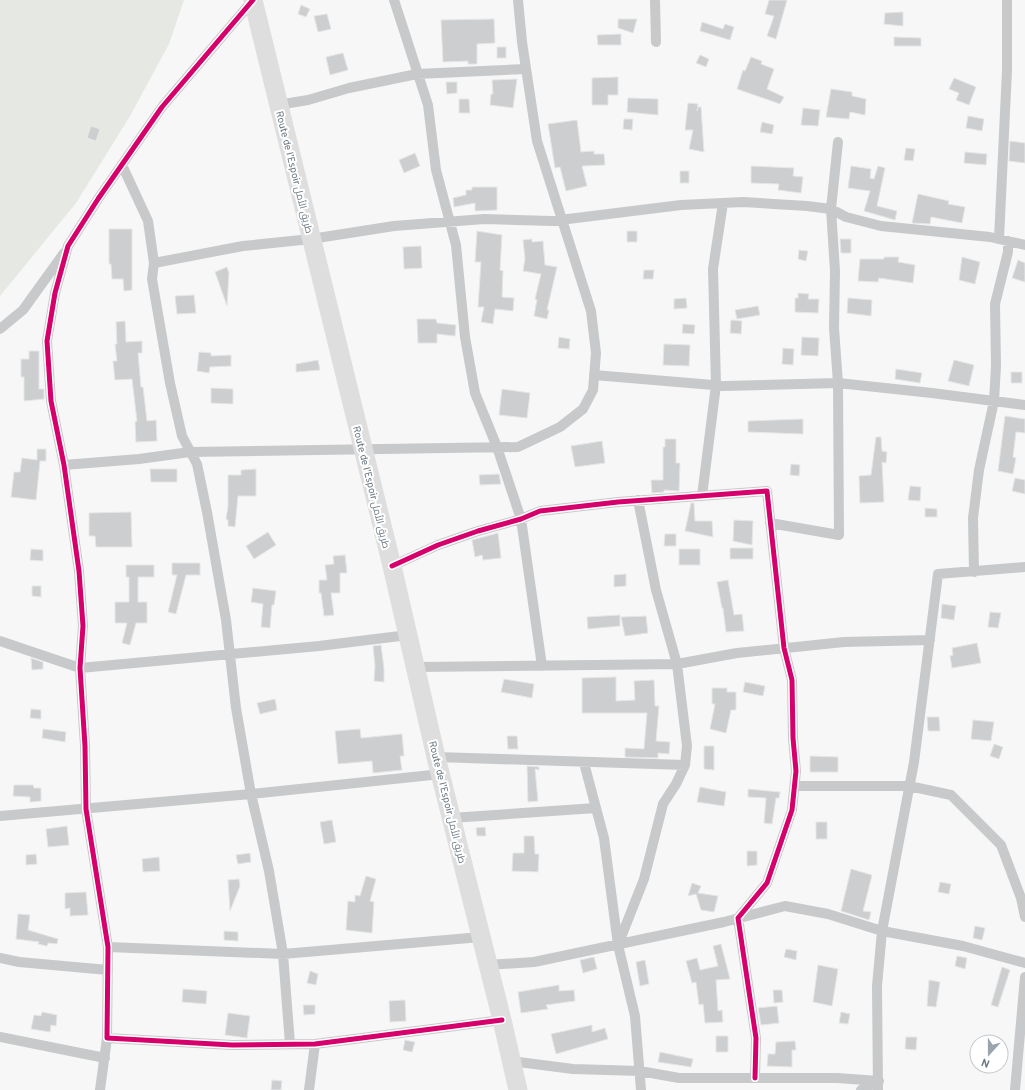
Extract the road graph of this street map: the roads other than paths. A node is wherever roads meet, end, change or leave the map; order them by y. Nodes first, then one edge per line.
1 (253, 0) edge
2 (394, 0) edge
3 (518, 0) edge
4 (655, 0) edge
5 (1007, 0) edge
6 (656, 42) dead end
7 (526, 69) junction
8 (417, 74) junction
9 (278, 105) junction
10 (838, 142) dead end
11 (122, 165) junction
12 (723, 203) junction
13 (831, 209) junction
14 (563, 220) junction
15 (448, 221) junction
16 (311, 239) junction
17 (1003, 240) junction
18 (1025, 245) edge
19 (68, 246) junction
20 (154, 262) junction
21 (0, 329) edge
22 (594, 374) junction
23 (838, 383) junction
24 (716, 385) junction
25 (994, 401) junction
26 (1025, 405) edge
27 (497, 447) junction
28 (362, 448) junction
29 (190, 452) junction
30 (64, 465) junction
31 (702, 496) junction
32 (638, 500) junction
33 (521, 519) junction
34 (770, 523) junction
35 (392, 566) junction
36 (1025, 568) edge
37 (974, 572) junction
38 (408, 635) junction
39 (930, 640) junction
40 (0, 641) edge
41 (784, 648) junction
42 (230, 655) junction
43 (677, 664) junction
44 (542, 666) junction
45 (416, 667) junction
46 (80, 668) junction
47 (584, 762) junction
48 (439, 765) junction
49 (686, 765) junction
50 (795, 786) junction
51 (909, 786) junction
52 (252, 794) junction
53 (596, 808) junction
54 (86, 809) junction
55 (0, 816) edge
56 (452, 818) junction
57 (1025, 917) edge
58 (738, 918) junction
59 (882, 931) junction
60 (481, 937) junction
61 (618, 945) junction
62 (108, 947) junction
63 (283, 954) junction
64 (0, 958) edge
65 (1025, 963) edge
66 (487, 965) junction
67 (108, 970) junction
68 (1025, 977) edge
69 (502, 1020) junction
70 (0, 1037) edge
71 (107, 1038) junction
72 (290, 1044) junction
73 (315, 1044) junction
74 (105, 1058) junction
75 (511, 1061) junction
76 (640, 1071) junction
77 (755, 1078) junction
78 (878, 1085) edge
79 (100, 1090) edge
80 (309, 1090) edge
81 (518, 1090) edge
82 (641, 1090) edge
83 (861, 1090) edge
84 (1016, 1090) edge

1 - 9 highway, Route de l’Espoir طريق الأمل
1 - 11 street
2 - 8 street
3 - 7 street
4 - 6 street
5 - 17 street
7 - 8 street
7 - 14 street
8 - 9 street
8 - 15 street
9 - 16 highway, Route de l’Espoir طريق الأمل
10 - 13 street
11 - 19 street
11 - 20 street
12 - 13 street
12 - 14 street
12 - 24 street
13 - 17 street
13 - 23 street
14 - 15 street
14 - 22 street
15 - 16 street
15 - 27 street
16 - 20 street
16 - 28 highway, Route de l’Espoir طريق الأمل
17 - 18 street
17 - 25 street
19 - 21 street
19 - 30 street
20 - 29 street
22 - 24 street
22 - 27 street
23 - 24 street
23 - 25 street
23 - 34 street
24 - 31 street
25 - 26 street
25 - 37 street
27 - 28 street
27 - 33 street
28 - 29 street
28 - 35 highway, Route de l’Espoir طريق الأمل
29 - 30 street
29 - 42 street
30 - 46 street
31 - 32 street
31 - 34 street
32 - 33 street
32 - 43 street
33 - 35 street
33 - 44 street
34 - 41 street
35 - 38 highway, Route de l’Espoir طريق الأمل
36 - 37 street
37 - 39 street
38 - 42 street
38 - 45 highway, Route de l’Espoir طريق الأمل
39 - 41 street
39 - 51 street
40 - 46 street
41 - 43 street
41 - 50 street
42 - 46 street
42 - 52 street
43 - 44 street
43 - 49 street
44 - 45 street
45 - 48 highway, Route de l’Espoir طريق الأمل
46 - 54 street
47 - 48 street
47 - 49 street
47 - 53 street
48 - 52 street
48 - 56 highway, Route de l’Espoir طريق الأمل
49 - 61 street
50 - 51 street
50 - 58 street
51 - 57 street
51 - 59 street
52 - 54 street
52 - 63 street
53 - 56 street
53 - 61 street
54 - 55 street
54 - 62 street
56 - 60 highway, Route de l’Espoir طريق الأمل
58 - 59 street
58 - 61 street
58 - 77 street
59 - 65 street
59 - 78 street
60 - 63 street
60 - 66 highway, Route de l’Espoir طريق الأمل
61 - 66 street
61 - 76 street
62 - 63 street
62 - 67 street
63 - 72 street
64 - 67 street
66 - 69 highway, Route de l’Espoir طريق الأمل
67 - 71 street
68 - 84 street
69 - 73 street
69 - 75 highway, Route de l’Espoir طريق الأمل
70 - 74 street
71 - 72 street
71 - 74 street
72 - 73 street
73 - 80 street
74 - 79 street
75 - 76 street
75 - 81 highway, Route de l’Espoir طريق الأمل
76 - 77 street
76 - 82 street
77 - 78 street
78 - 83 street

